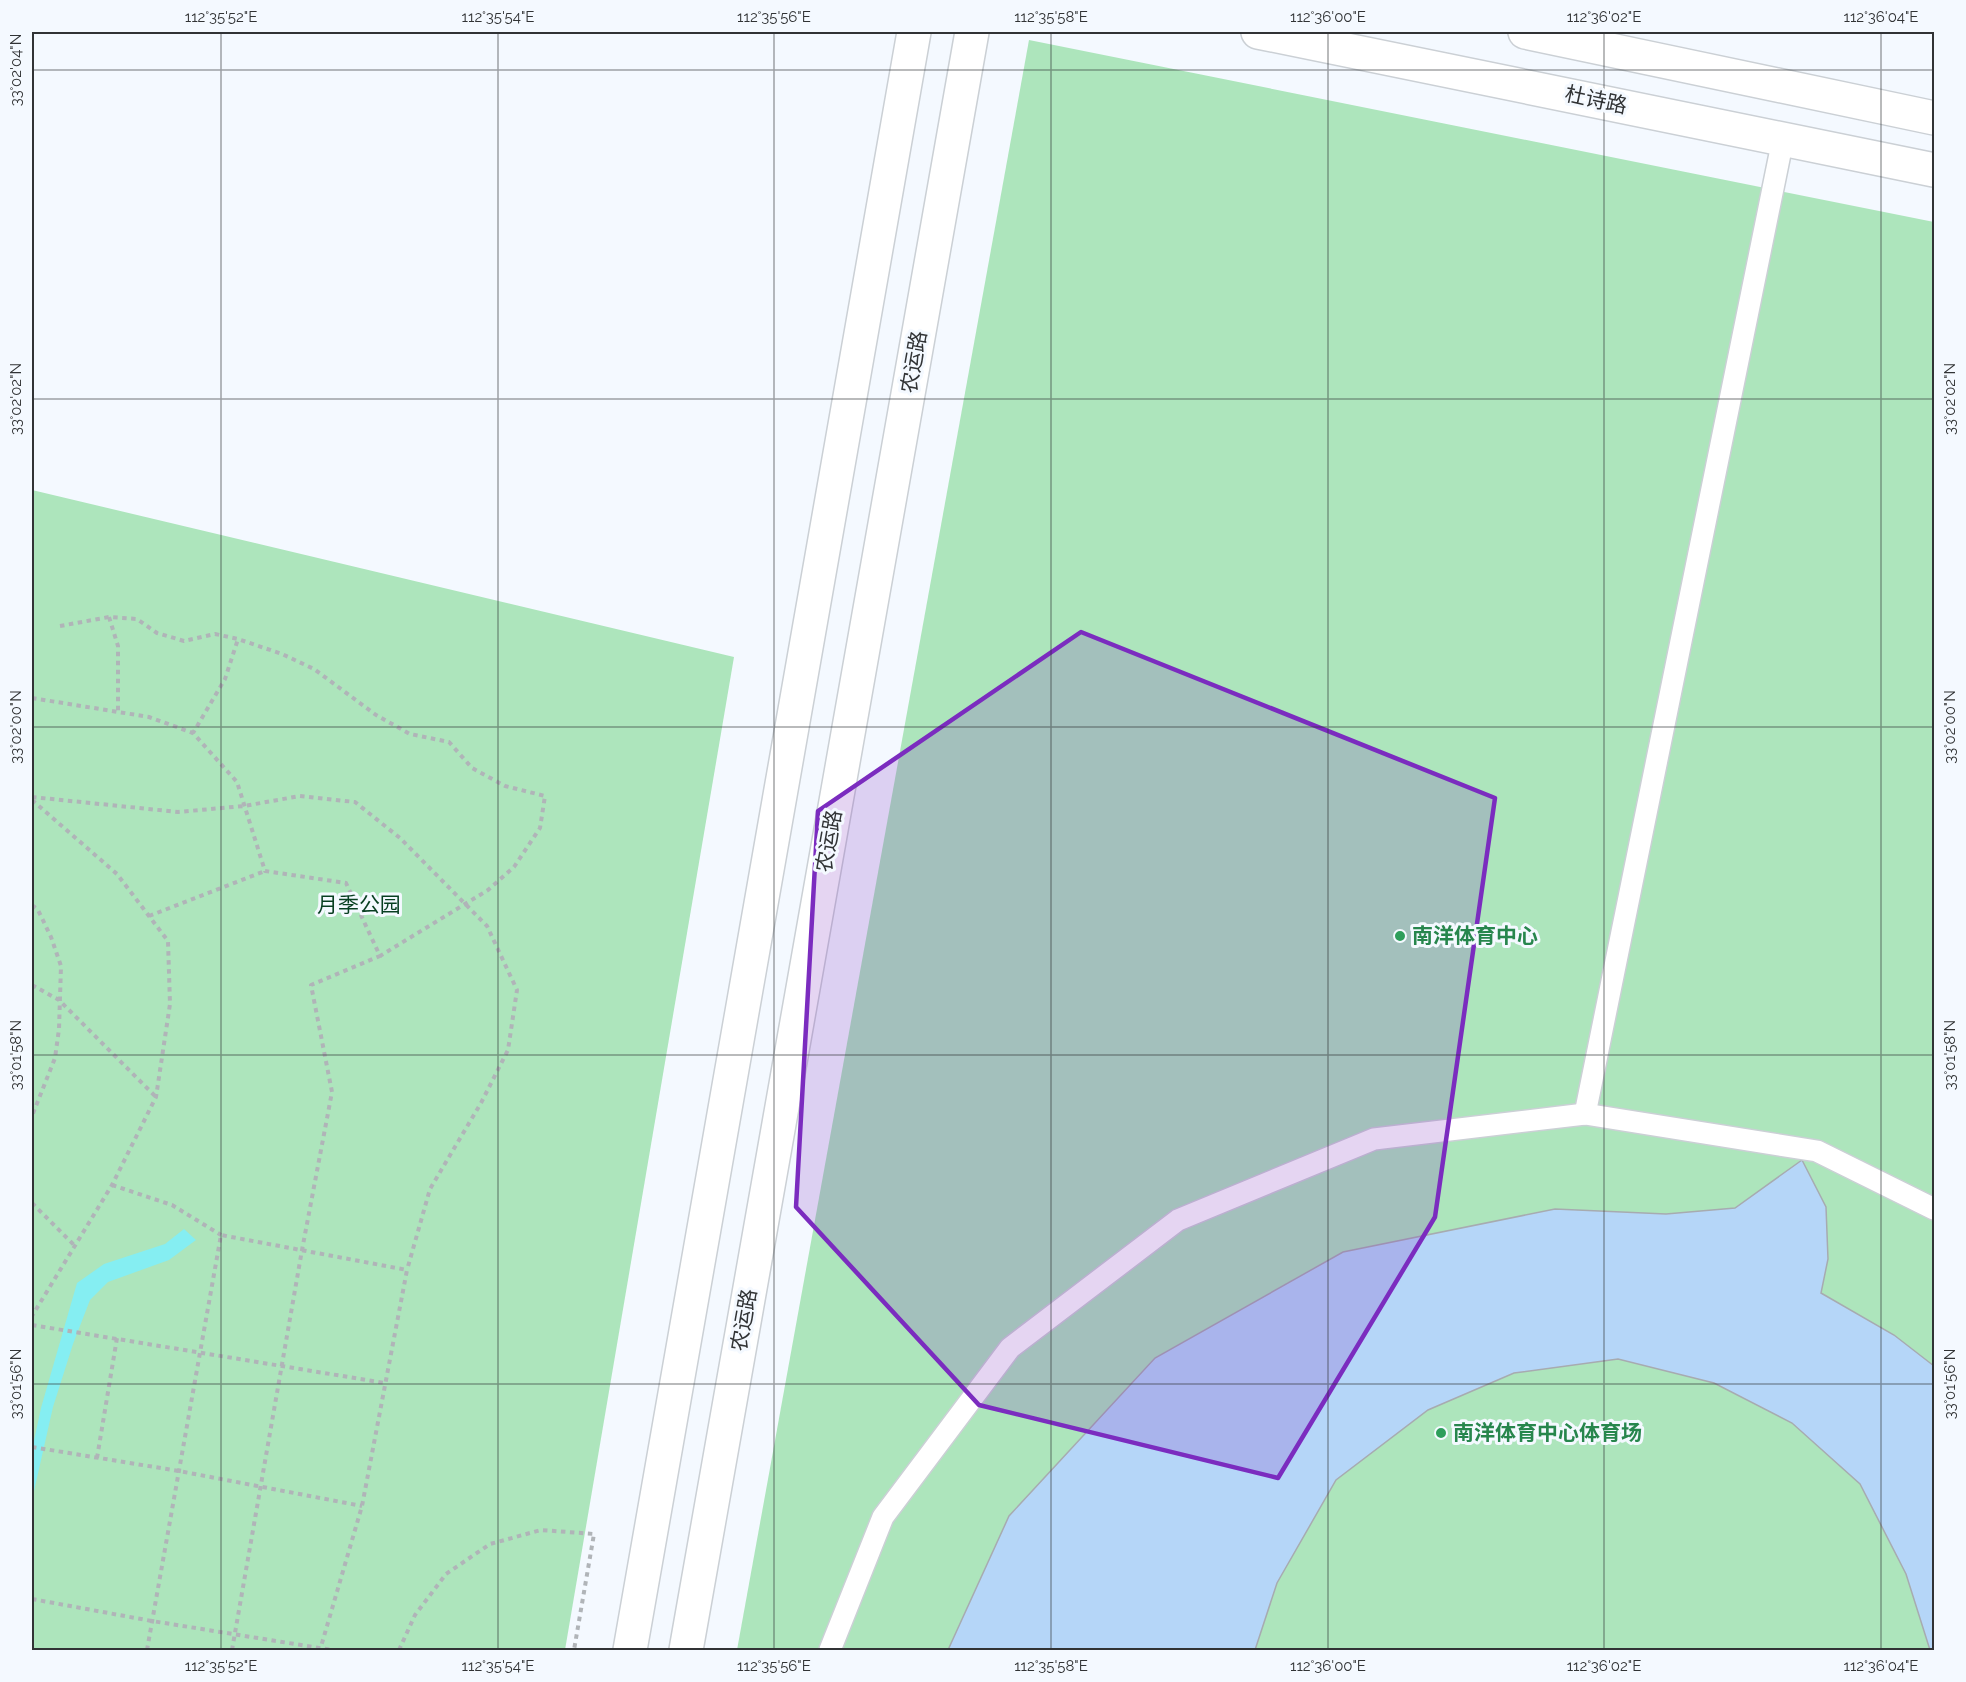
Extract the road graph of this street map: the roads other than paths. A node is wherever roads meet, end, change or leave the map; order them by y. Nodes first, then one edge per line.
1 (914, 32) edge
2 (972, 32) edge
3 (1258, 32) edge
4 (1525, 32) edge
5 (1935, 118) edge
6 (1783, 138) junction
7 (1935, 170) edge
8 (1586, 1114) junction
9 (1935, 1209) edge
10 (630, 1650) edge
11 (686, 1650) edge
12 (830, 1650) edge

1 - 10 main road
2 - 11 main road, 农运路
3 - 6 main road, 杜诗路
4 - 5 main road
6 - 7 main road, 杜诗路
6 - 8 lane
8 - 9 lane
8 - 12 lane

